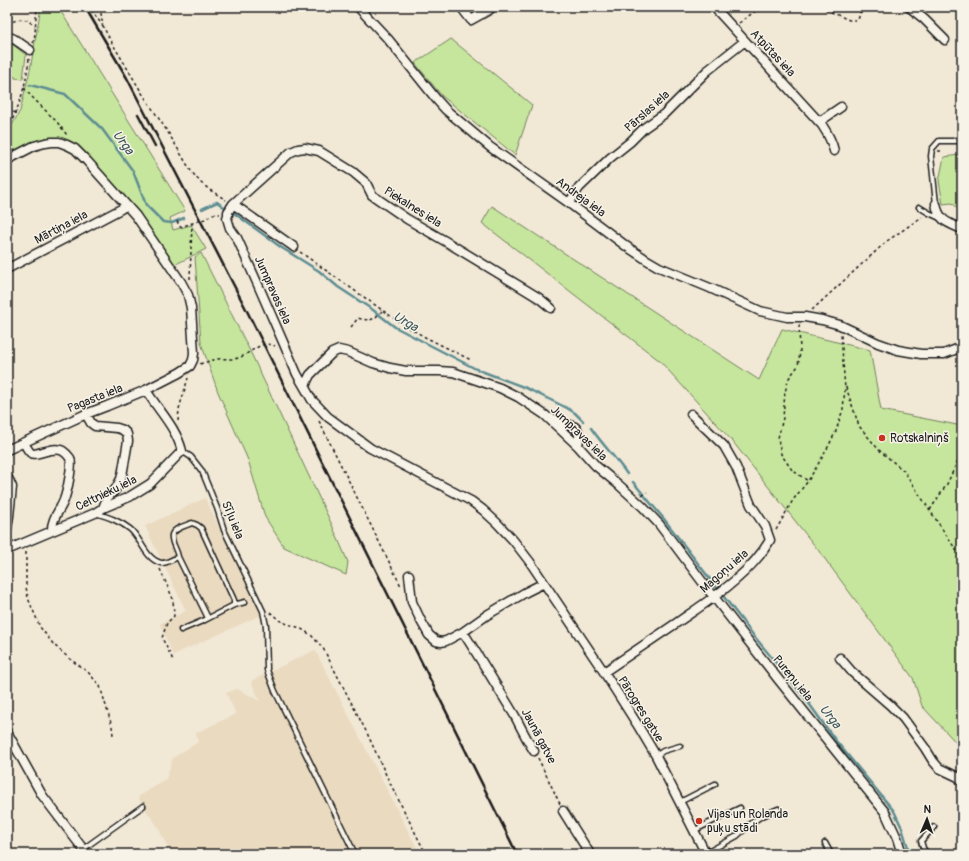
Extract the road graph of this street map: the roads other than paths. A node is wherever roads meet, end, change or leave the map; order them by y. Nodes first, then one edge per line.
1 (358, 7) edge
2 (461, 7) edge
3 (492, 7) edge
4 (714, 7) edge
5 (909, 7) edge
6 (7, 36) edge
7 (944, 40) dead end
8 (745, 41) junction
9 (30, 50) dead end
10 (841, 107) dead end
11 (817, 119) junction
12 (962, 141) edge
13 (834, 151) dead end
14 (7, 160) edge
15 (569, 203) junction
16 (233, 204) junction
17 (936, 204) joint
18 (126, 205) junction
19 (919, 207) dead end
20 (943, 219) junction
21 (962, 229) edge
22 (294, 247) road end
23 (7, 269) edge
24 (551, 308) dead end
25 (962, 347) edge
26 (305, 387) junction
27 (146, 390) junction
28 (86, 414) junction
29 (691, 414) dead end
30 (545, 416) junction
31 (24, 443) junction
32 (578, 446) junction
33 (7, 450) edge
34 (182, 451) junction
35 (7, 477) edge
36 (103, 508) junction
37 (95, 512) junction
38 (7, 529) edge
39 (52, 531) junction
40 (7, 550) edge
41 (178, 557) junction
42 (408, 575) dead end
43 (544, 583) junction
44 (714, 597) junction
45 (245, 602) dead end
46 (234, 606) junction
47 (208, 618) junction
48 (181, 630) dead end
49 (463, 632) junction
50 (840, 658) dead end
51 (604, 672) junction
52 (7, 732) edge
53 (680, 746) dead end
54 (534, 751) road end
55 (656, 756) junction
56 (962, 781) edge
57 (715, 784) dead end
58 (680, 802) junction
59 (143, 806) dead end
60 (740, 808) dead end
61 (778, 809) dead end
62 (563, 811) road end
63 (934, 827) dead end
64 (695, 830) junction
65 (825, 842) dead end
66 (85, 852) edge
67 (355, 854) edge
68 (590, 854) edge
69 (706, 854) edge
70 (831, 854) edge
71 (902, 854) edge
72 (926, 854) edge

1 - 15 street, Andreja iela
2 - 3 street
4 - 8 street, Atpūtas iela
5 - 7 street
6 - 9 street
8 - 11 street, Atpūtas iela
8 - 15 street, Pārslas iela
10 - 11 street
11 - 13 street, Atpūtas iela
12 - 17 lane
14 - 18 street
15 - 25 street, Andreja iela
16 - 22 street
16 - 24 street, Piekalnes iela
16 - 26 street, Jumpravas iela
17 - 20 street
18 - 23 street, Mārtiņa iela
18 - 27 street, Pagasta iela
19 - 20 lane
20 - 21 street
26 - 30 street, Jumpravas iela
26 - 43 street, Jumpravas iela
27 - 28 street, Pagasta iela
27 - 34 street
28 - 31 street, Pagasta iela
28 - 36 street
29 - 44 street, Magoņu iela
30 - 32 street, Jumpravas iela
30 - 32 street
31 - 33 street, Pagasta iela
31 - 39 street
32 - 44 street, Jumpravas iela
34 - 36 street, Celtnieku iela
34 - 67 lane, Sīļu iela
35 - 38 street
36 - 37 street, Celtnieku iela
37 - 39 street, Celtnieku iela
37 - 41 lane
39 - 40 street, Celtnieku iela
41 - 46 lane
41 - 47 lane
42 - 49 street
43 - 49 street
43 - 51 street, Pārogres gatve
44 - 51 street, Magoņu iela
44 - 71 street, Pureņu iela
45 - 46 lane
46 - 47 lane
47 - 48 lane
49 - 54 street, Jaunā gatve
50 - 56 street
51 - 55 street, Pārogres gatve
52 - 66 street
53 - 55 lane
55 - 58 street, Pārogres gatve
57 - 58 lane
58 - 64 street, Pārogres gatve
59 - 66 lane
60 - 64 lane
61 - 69 lane
62 - 68 street
63 - 72 lane
64 - 69 street, Pārogres gatve
65 - 70 lane

